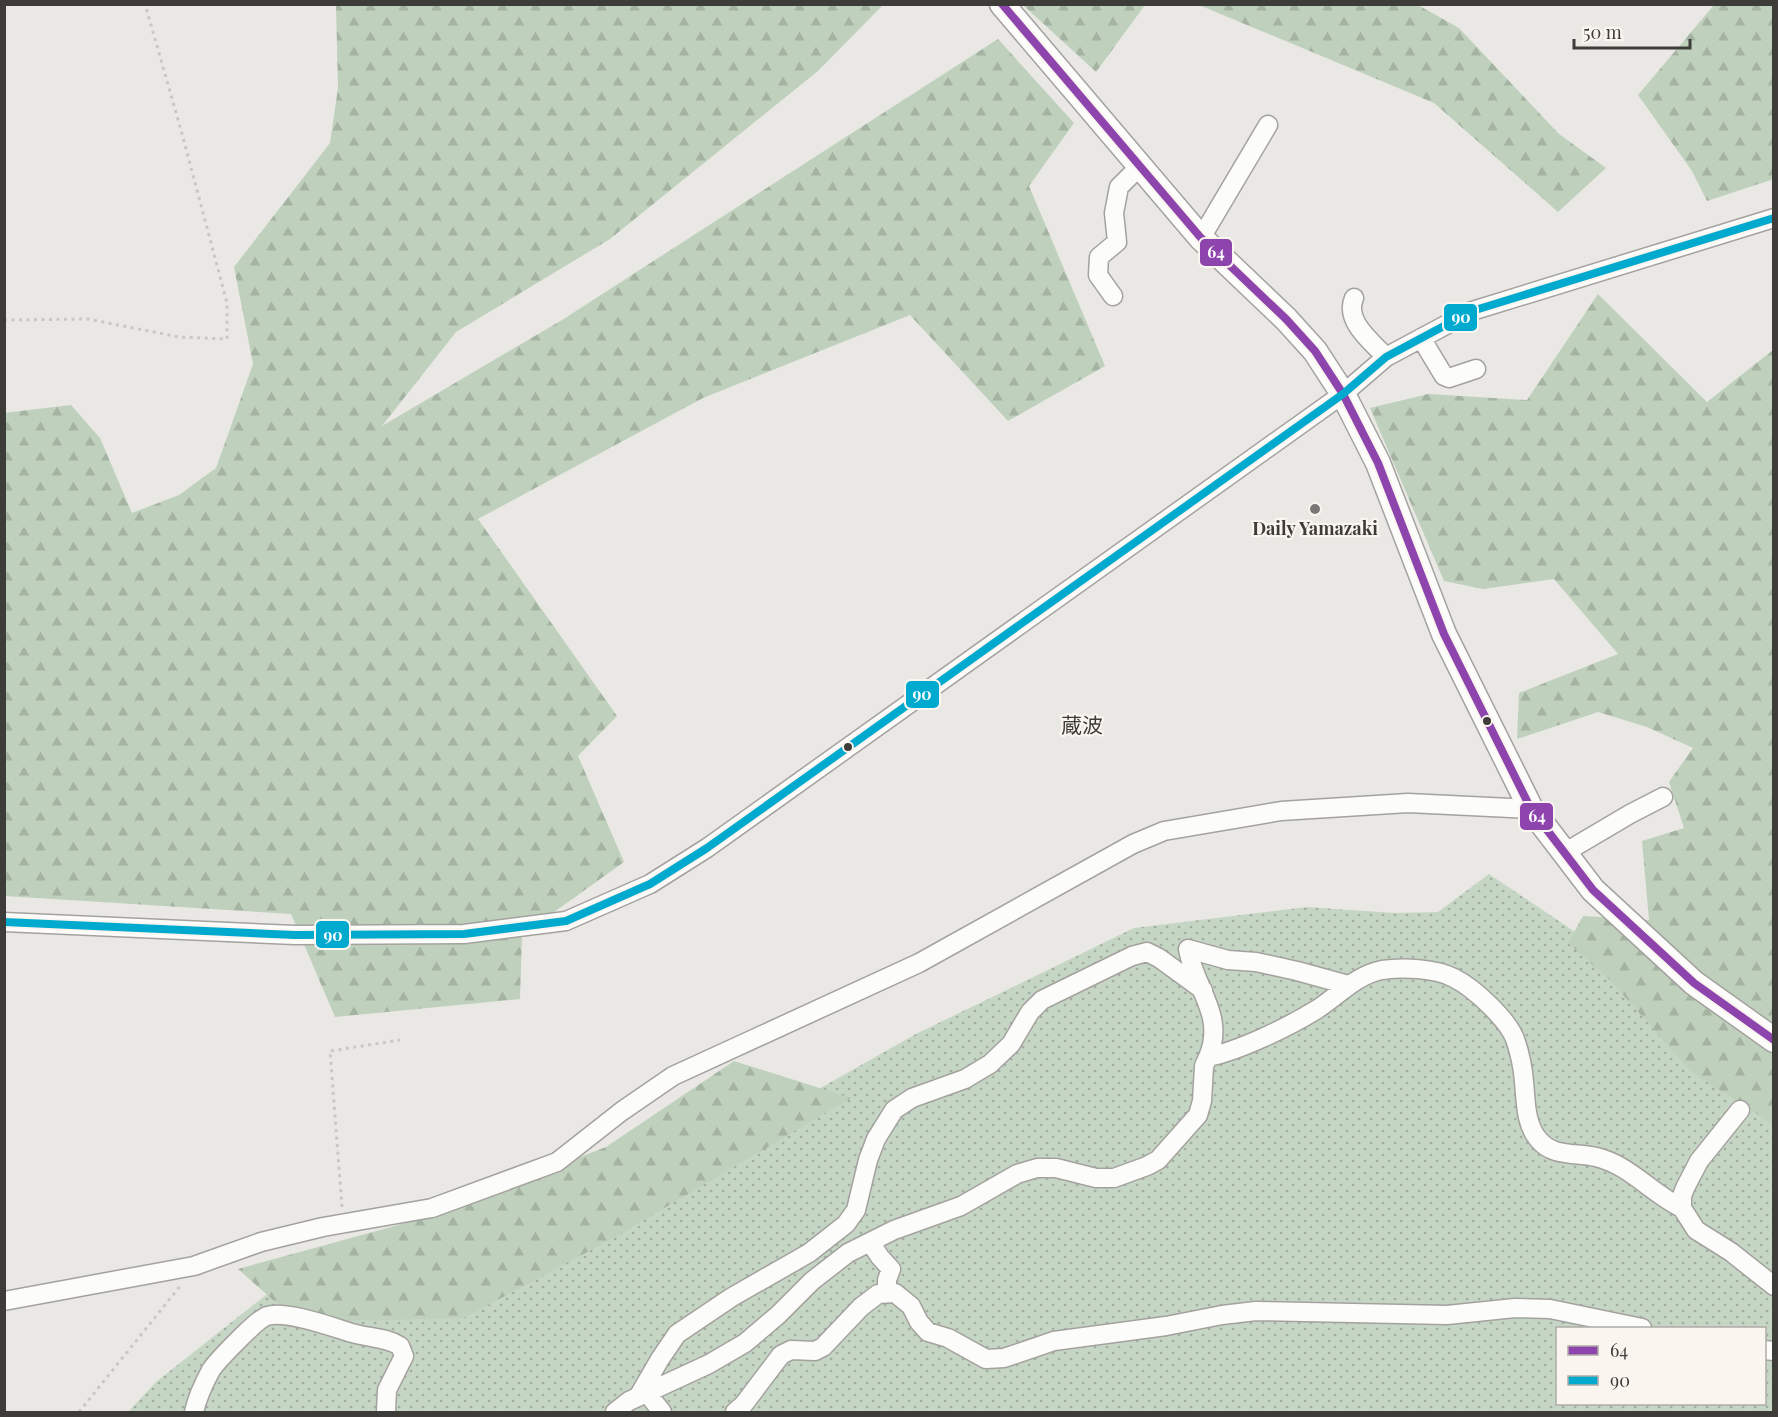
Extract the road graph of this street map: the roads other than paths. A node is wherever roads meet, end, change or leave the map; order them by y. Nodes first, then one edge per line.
1 (1002, 4) edge
2 (1268, 125) dead end
3 (1140, 167) junction
4 (1773, 218) edge
5 (1201, 238) junction
6 (1113, 296) dead end
7 (1354, 298) dead end
8 (1421, 338) junction
9 (1386, 357) junction
10 (1476, 369) dead end
11 (1343, 394) junction
12 (1663, 797) dead end
13 (1531, 809) junction
14 (1564, 853) junction
15 (4, 922) edge
16 (1348, 985) junction
17 (1203, 990) junction
18 (1773, 1041) edge
19 (1208, 1057) junction
20 (1740, 1110) dead end
21 (1682, 1208) junction
22 (870, 1242) junction
23 (1773, 1286) edge
24 (887, 1293) junction
25 (4, 1301) edge
26 (1633, 1327) edge
27 (643, 1395) junction
28 (194, 1413) edge
29 (387, 1413) edge
30 (615, 1413) edge
31 (663, 1413) edge
32 (735, 1413) edge

1 - 3 main road
2 - 5 street
3 - 5 main road
3 - 6 street
4 - 8 street
5 - 11 main road
7 - 9 street
8 - 9 street
8 - 10 street
9 - 11 street
11 - 13 main road
11 - 15 street
12 - 14 street
13 - 14 main road
13 - 25 street
14 - 18 main road
16 - 17 street
16 - 19 street
16 - 21 street
17 - 19 street
17 - 27 street
19 - 22 street
20 - 21 street
21 - 23 street
22 - 24 street
22 - 27 street
24 - 26 street
24 - 32 street
27 - 30 street
27 - 31 street
28 - 29 street

